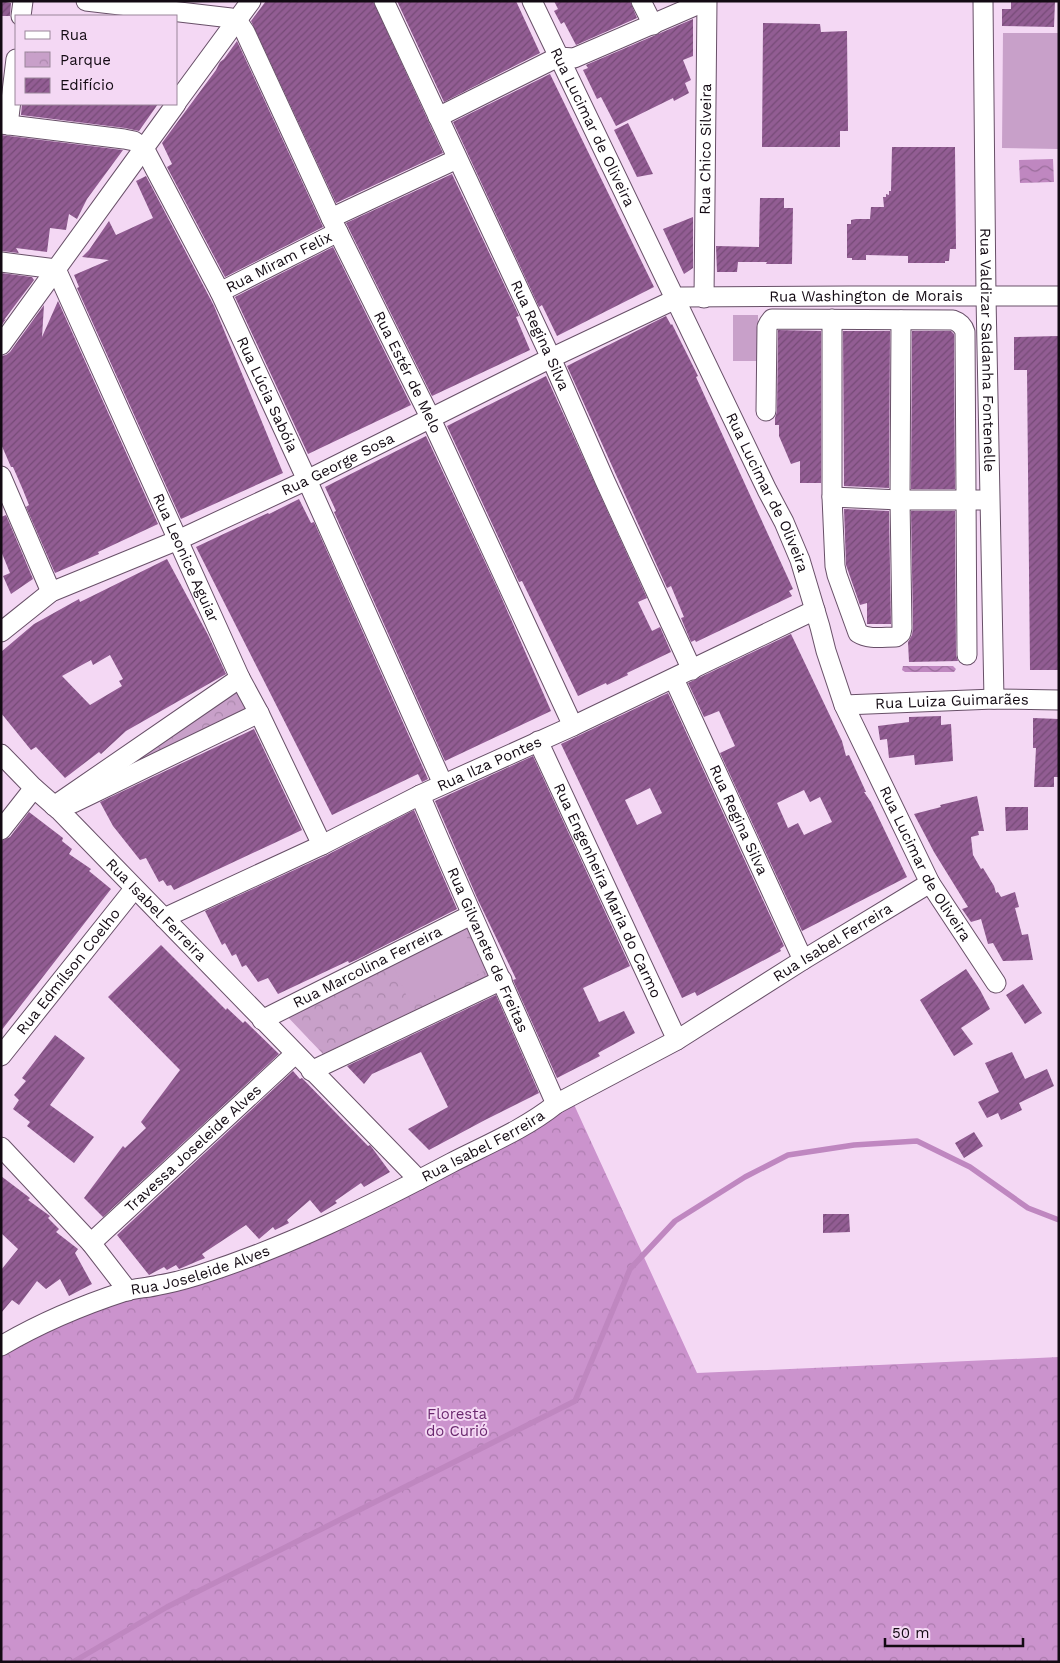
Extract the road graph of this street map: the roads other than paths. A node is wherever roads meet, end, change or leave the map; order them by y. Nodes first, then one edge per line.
1 (23, 1) edge
2 (86, 1) edge
3 (251, 1) edge
4 (384, 1) edge
5 (532, 1) edge
6 (641, 1) edge
7 (706, 1) edge
8 (983, 1) edge
9 (22, 15) edge
10 (237, 20) junction
11 (653, 25) junction
12 (558, 57) junction
13 (15, 65) edge
14 (178, 101) edge
15 (175, 105) edge
16 (438, 117) junction
17 (5, 125) edge
18 (144, 148) junction
19 (457, 159) junction
20 (335, 225) junction
21 (1, 262) edge
22 (56, 269) junction
23 (220, 292) junction
24 (1059, 296) edge
25 (986, 297) junction
26 (704, 298) junction
27 (676, 299) junction
28 (832, 319) junction
29 (901, 320) junction
30 (1, 345) edge
31 (551, 358) junction
32 (766, 411) dead end
33 (430, 417) junction
34 (1, 476) edge
35 (307, 480) junction
36 (832, 497) junction
37 (900, 500) junction
38 (967, 500) junction
39 (991, 500) junction
40 (178, 540) junction
41 (51, 592) junction
42 (815, 610) junction
43 (1, 632) edge
44 (967, 655) dead end
45 (692, 670) junction
46 (240, 678) junction
47 (674, 679) junction
48 (994, 699) junction
49 (1059, 700) edge
50 (844, 705) junction
51 (259, 713) junction
52 (573, 726) junction
53 (538, 741) junction
54 (1, 754) edge
55 (443, 784) junction
56 (34, 788) junction
57 (420, 795) junction
58 (56, 808) junction
59 (1, 830) edge
60 (322, 845) junction
61 (930, 883) junction
62 (134, 889) junction
63 (471, 915) junction
64 (164, 918) junction
65 (803, 960) junction
66 (502, 980) junction
67 (996, 983) dead end
68 (262, 1020) junction
69 (677, 1040) junction
70 (295, 1054) junction
71 (1, 1056) edge
72 (311, 1071) junction
73 (556, 1104) junction
74 (1, 1147) edge
75 (419, 1180) junction
76 (91, 1243) junction
77 (128, 1291) junction
78 (1, 1346) edge

1 - 9 street
2 - 10 street
3 - 10 street
4 - 16 street, Rua Regina Silva
5 - 12 street, Rua Lucimar de Oliveira
6 - 11 street
7 - 11 street
7 - 26 street, Rua Chico Silveira
8 - 25 street, Rua Valdizar Saldanha Fontenelle
10 - 14 street
10 - 20 street, Rua Estér de Melo
11 - 12 street
12 - 16 street
12 - 27 street, Rua Lucimar de Oliveira
13 - 17 street
15 - 18 street
16 - 19 street, Rua Regina Silva
17 - 18 street
18 - 22 street
18 - 23 street, Rua Lúcia Sabóia
19 - 20 street, Rua Miram Felix
19 - 31 street, Rua Regina Silva
20 - 23 street, Rua Miram Felix
20 - 33 street, Rua Estér de Melo
21 - 22 street
22 - 30 street
22 - 40 street, Rua Leonice Aguiar
23 - 35 street, Rua Lúcia Sabóia
24 - 25 street, Rua Washington de Morais
25 - 26 street, Rua Washington de Morais
25 - 39 street, Rua Valdizar Saldanha Fontenelle
26 - 27 street, Rua Washington de Morais
27 - 31 street, Rua George Sosa
27 - 42 street, Rua Lucimar de Oliveira
28 - 29 street
28 - 32 street
28 - 36 street
29 - 37 street
29 - 38 street
31 - 33 street, Rua George Sosa
31 - 45 street, Rua Regina Silva
33 - 35 street, Rua George Sosa
33 - 52 street, Rua Estér de Melo
34 - 41 street
35 - 40 street, Rua George Sosa
35 - 55 street, Rua Lúcia Sabóia
36 - 37 street
36 - 37 street
37 - 38 street
38 - 39 street
38 - 44 street
39 - 48 street, Rua Valdizar Saldanha Fontenelle
40 - 41 street, Rua George Sosa
40 - 46 street, Rua Leonice Aguiar
41 - 43 street, Rua George Sosa
42 - 45 street, Rua Ilza Pontes
42 - 50 street, Rua Lucimar de Oliveira
45 - 47 street, Rua Ilza Pontes
46 - 51 street, Rua Leonice Aguiar
46 - 58 street
47 - 52 street, Rua Ilza Pontes
47 - 65 street, Rua Regina Silva
48 - 49 street, Rua Luiza Guimarães
48 - 50 street, Rua Luiza Guimarães
50 - 61 street, Rua Lucimar de Oliveira
51 - 58 street
51 - 60 street, Rua Leonice Aguiar
52 - 53 street, Rua Ilza Pontes
53 - 55 street, Rua Ilza Pontes
53 - 69 street, Rua Engenheira Maria do Carmo
54 - 56 street, Rua Isabel Ferreira
55 - 57 street, Rua Ilza Pontes
56 - 58 street, Rua Isabel Ferreira
56 - 59 street
57 - 60 street, Rua Ilza Pontes
57 - 63 street, Rua Gilvanete de Freitas
58 - 62 street, Rua Isabel Ferreira
60 - 64 street, Rua Ilza Pontes
61 - 65 street, Rua Isabel Ferreira
61 - 67 street, Rua Lucimar de Oliveira
62 - 64 street, Rua Isabel Ferreira
62 - 71 street, Rua Edmílson Coelho
63 - 66 street, Rua Gilvanete de Freitas
63 - 68 street, Rua Marcolina Ferreira
64 - 68 street, Rua Isabel Ferreira
65 - 69 street, Rua Isabel Ferreira
66 - 72 street
66 - 73 street, Rua Gilvanete de Freitas
68 - 70 street, Rua Isabel Ferreira
69 - 73 street, Rua Isabel Ferreira
70 - 72 street, Rua Isabel Ferreira
70 - 76 street, Travessa Joseleide Alves
72 - 75 street, Rua Isabel Ferreira
73 - 75 street, Rua Isabel Ferreira
74 - 76 street, Rua Joseleide Alves
75 - 77 street, Rua Joseleide Alves
76 - 77 street, Rua Joseleide Alves
77 - 78 street

